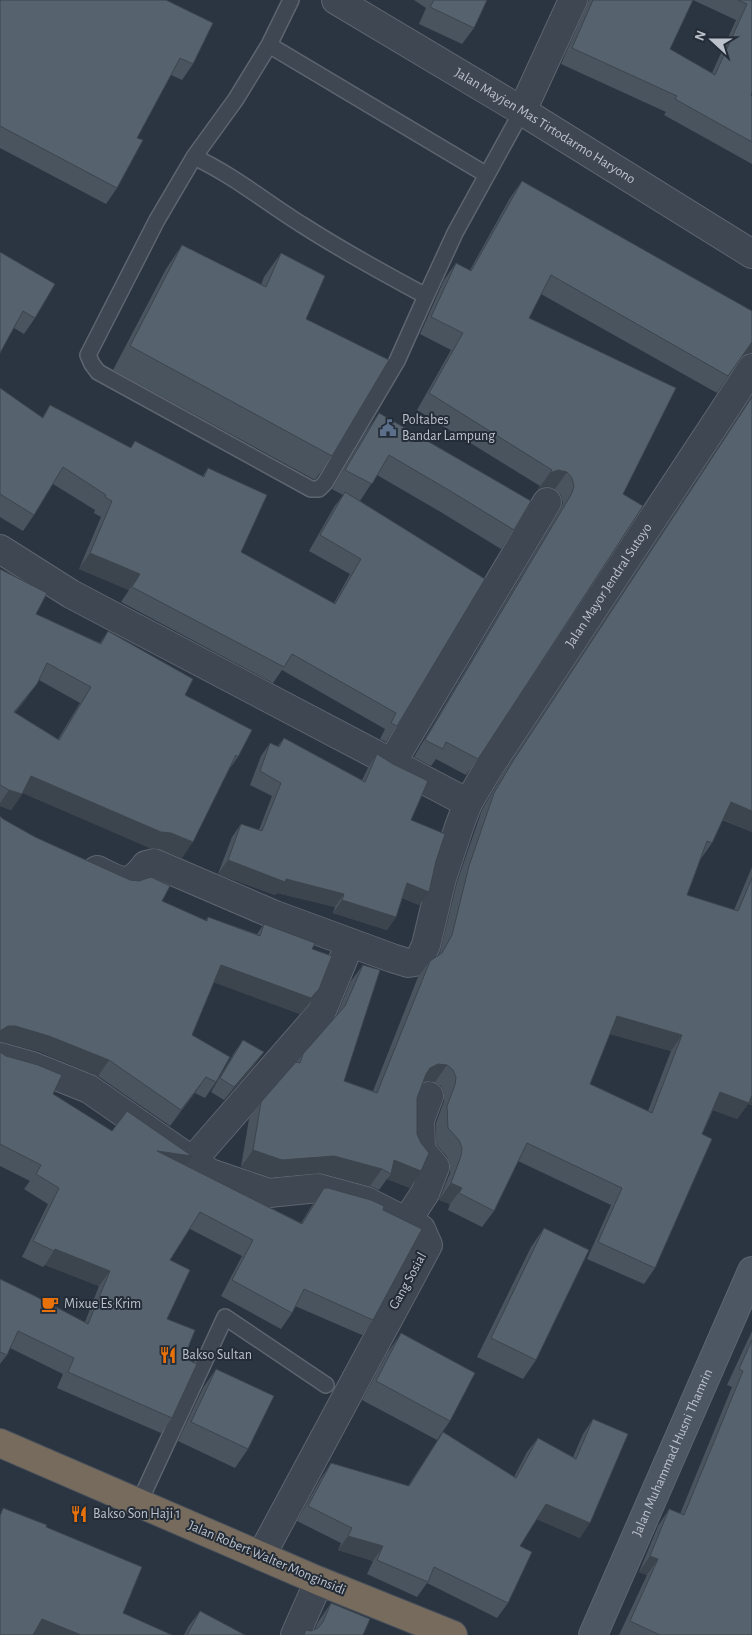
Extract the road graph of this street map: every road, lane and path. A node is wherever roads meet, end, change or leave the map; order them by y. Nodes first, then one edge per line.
1 (291, 0) edge
2 (336, 0) edge
3 (572, 0) edge
4 (269, 45) junction
5 (522, 111) junction
6 (194, 157) junction
7 (487, 175) junction
8 (752, 254) edge
9 (426, 296) junction
10 (752, 368) edge
11 (547, 502) dead end
12 (0, 549) edge
13 (391, 764) junction
14 (468, 803) junction
15 (75, 860) edge
16 (350, 943) junction
17 (0, 1057) edge
18 (429, 1096) dead end
19 (192, 1161) junction
20 (406, 1222) junction
21 (752, 1271) edge
22 (326, 1385) dead end
23 (1, 1447) edge
24 (139, 1503) junction
25 (261, 1556) junction
26 (319, 1581) junction
27 (295, 1635) edge
28 (454, 1635) edge
29 (593, 1635) edge

1 - 4 lane
2 - 5 street, Jalan Mayjen Mas Tirtodarmo Haryono
3 - 5 street
4 - 6 lane
4 - 7 lane
5 - 7 lane
5 - 8 street, Jalan Mayjen Mas Tirtodarmo Haryono
6 - 9 lane
6 - 9 lane
7 - 9 lane
10 - 14 street, Jalan Mayor Jendral Sutoyo
11 - 13 street
12 - 13 street
13 - 14 street
14 - 16 street, Jalan Mayor Jendral Sutoyo
15 - 16 street
16 - 19 street
17 - 19 street, Gang Sosial
18 - 20 street
19 - 20 street, Gang Sosial
20 - 25 street, Gang Sosial
21 - 29 street, Jalan Muhammad Husni Thamrin
22 - 24 lane
23 - 24 highway, Jalan Robert Walter Monginsidi
24 - 25 highway, Jalan Robert Walter Monginsidi
25 - 26 highway, Jalan Robert Walter Monginsidi
26 - 27 street
26 - 28 highway, Jalan Robert Walter Monginsidi

